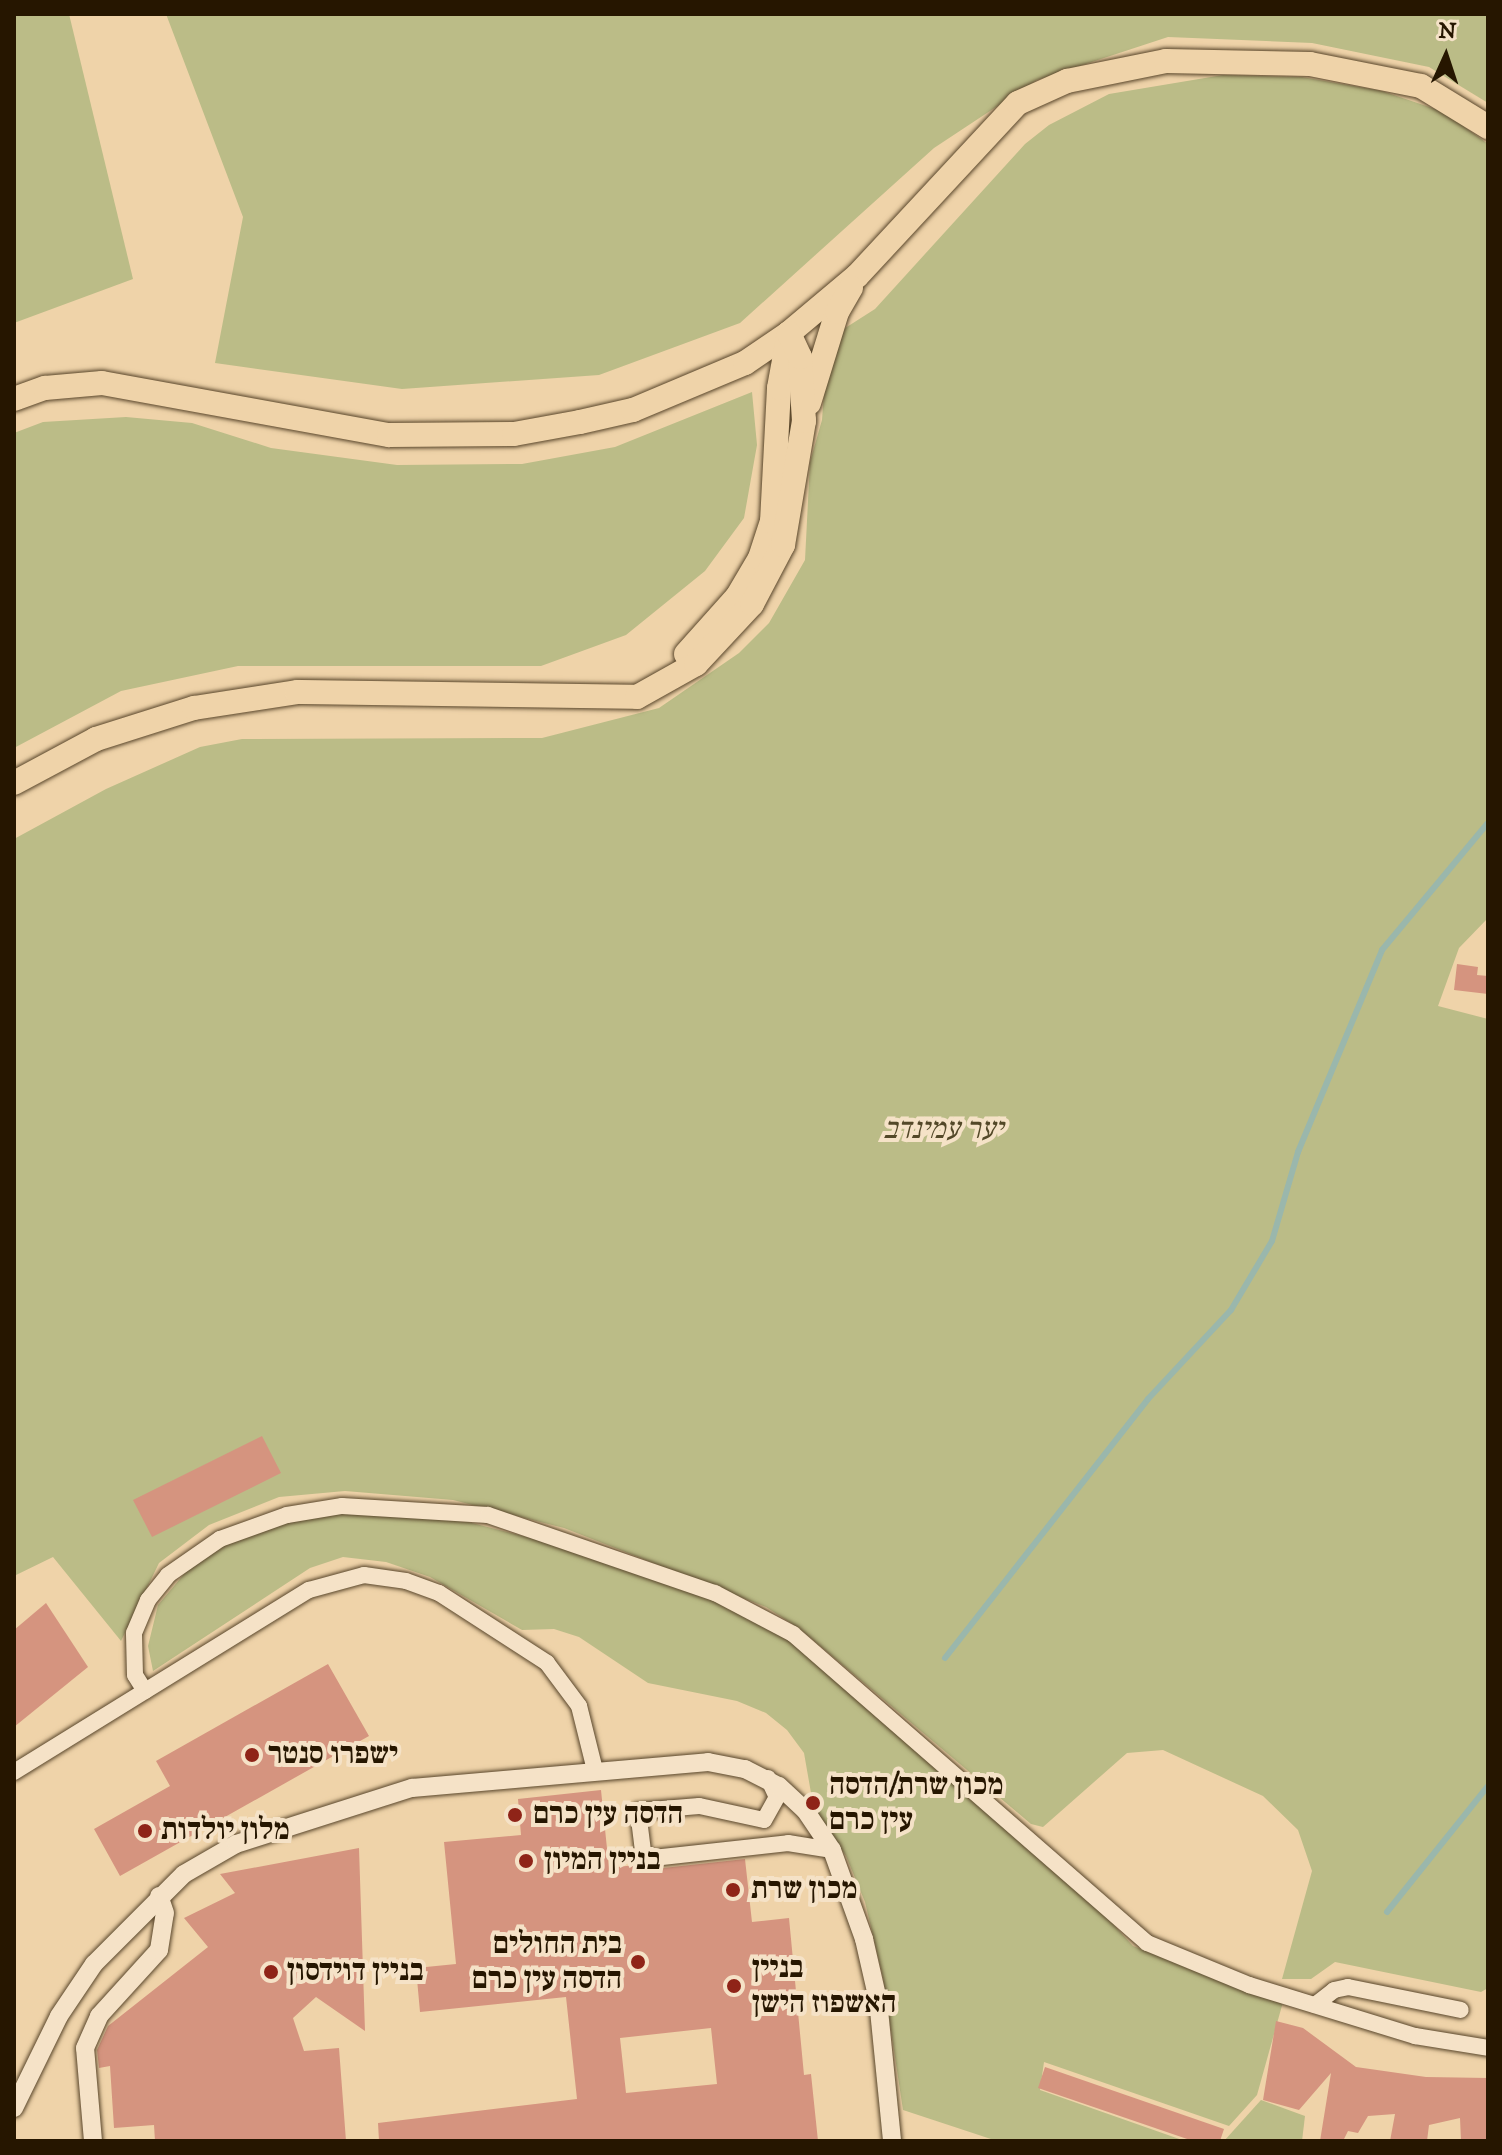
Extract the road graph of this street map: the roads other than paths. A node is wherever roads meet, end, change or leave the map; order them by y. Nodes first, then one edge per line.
1 (1488, 127) edge
2 (857, 276) junction
3 (789, 333) junction
4 (14, 399) edge
5 (804, 421) junction
6 (637, 697) junction
7 (14, 783) edge
8 (145, 1691) junction
9 (595, 1770) junction
10 (14, 1772) edge
11 (768, 1778) junction
12 (832, 1850) junction
13 (159, 1896) junction
14 (1315, 2005) junction
15 (1461, 2010) dead end
16 (1488, 2048) edge
17 (14, 2108) edge
18 (93, 2141) edge
19 (892, 2141) edge

1 - 2 main road
2 - 3 main road
2 - 5 main road
3 - 4 main road
3 - 5 main road
3 - 6 main road
5 - 6 main road
6 - 7 main road
8 - 9 street
8 - 10 street
8 - 14 street
9 - 11 street
9 - 13 street
11 - 12 street
11 - 12 street
12 - 19 street
13 - 17 street
13 - 18 street
14 - 15 street
14 - 16 street

